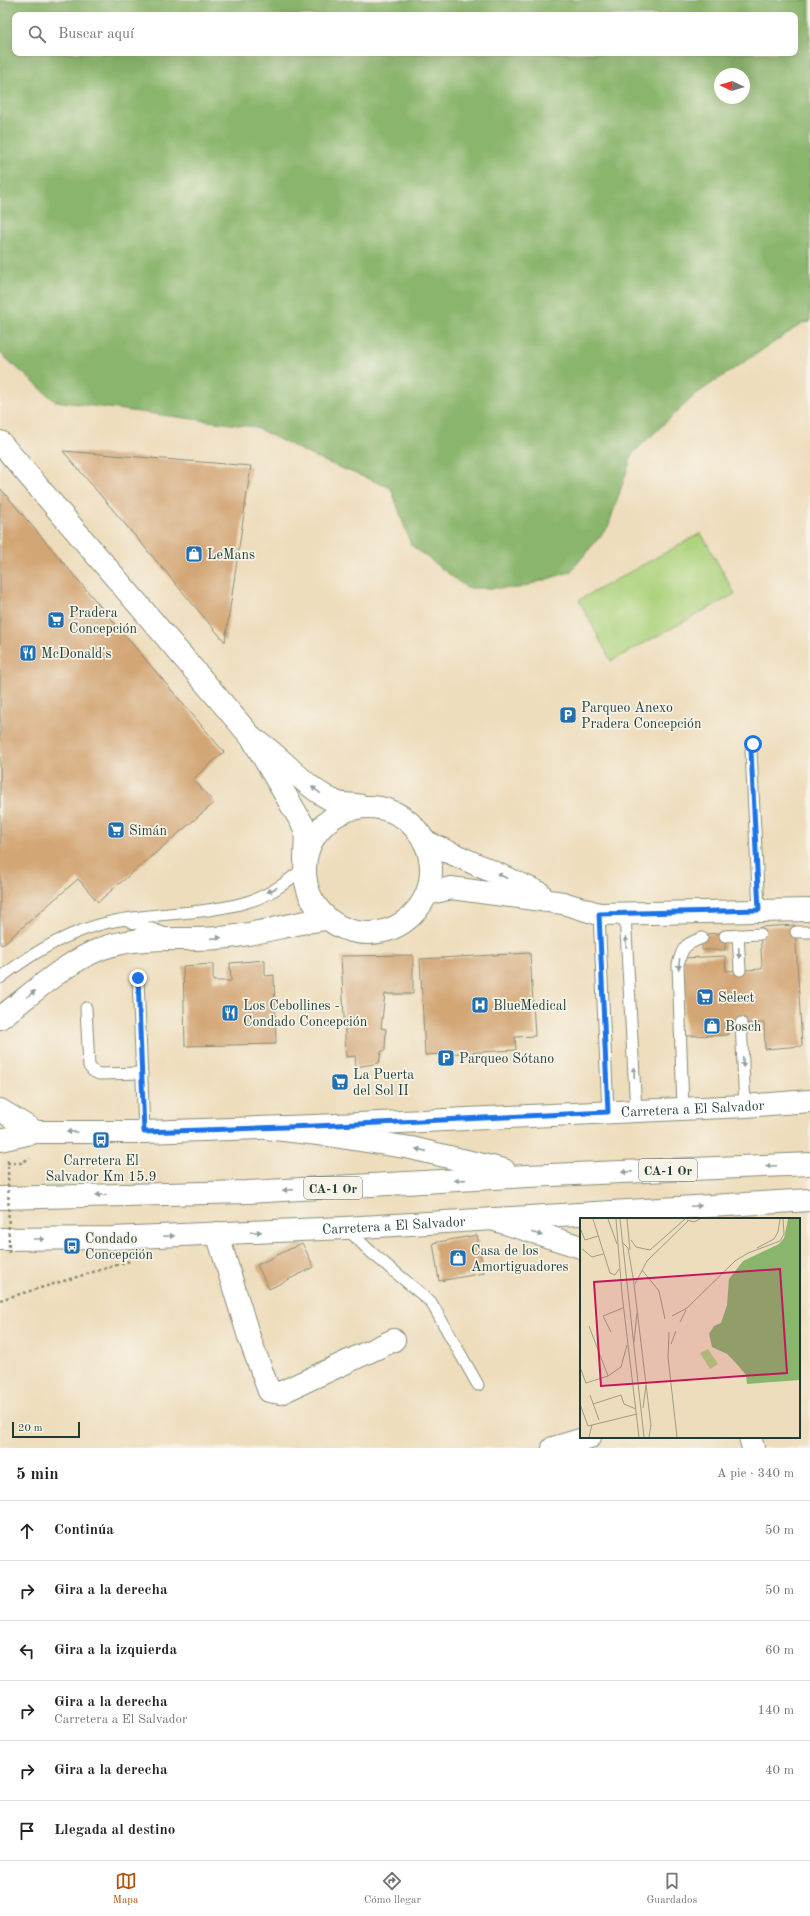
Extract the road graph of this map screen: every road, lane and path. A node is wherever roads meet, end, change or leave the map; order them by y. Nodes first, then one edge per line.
1 (0, 442) edge
2 (252, 738) junction
3 (753, 744) dead end
4 (366, 806) junction
5 (424, 841) junction
6 (305, 863) junction
7 (427, 894) junction
8 (563, 903) junction
9 (759, 910) junction
10 (810, 910) edge
11 (599, 914) junction
12 (625, 914) junction
13 (124, 919) junction
14 (326, 919) junction
15 (796, 932) dead end
16 (810, 932) edge
17 (760, 934) dead end
18 (725, 936) dead end
19 (738, 936) junction
20 (702, 938) dead end
21 (181, 940) junction
22 (740, 970) dead end
23 (0, 978) edge
24 (138, 978) dead end
25 (86, 1008) dead end
26 (0, 1018) edge
27 (741, 1023) dead end
28 (142, 1073) junction
29 (810, 1101) edge
30 (745, 1106) junction
31 (683, 1108) junction
32 (0, 1110) edge
33 (636, 1111) junction
34 (608, 1112) junction
35 (266, 1128) junction
36 (36, 1132) junction
37 (144, 1132) junction
38 (0, 1140) edge
39 (8, 1160) dead end
40 (810, 1164) edge
41 (527, 1176) junction
42 (0, 1198) edge
43 (810, 1200) edge
44 (573, 1213) junction
45 (487, 1218) junction
46 (346, 1228) junction
47 (217, 1233) junction
48 (580, 1240) edge
49 (4, 1247) edge
50 (580, 1247) edge
51 (136, 1260) dead end
52 (0, 1300) edge
53 (394, 1340) dead end
54 (478, 1385) dead end
55 (587, 1438) edge
56 (750, 1438) edge
57 (553, 1448) edge
58 (753, 1448) edge

1 - 2 main road
4 -> 2 main road
2 - 6 main road
3 - 9 lane
4 - 5 main road
4 - 6 main road
5 - 7 main road
8 -> 5 main road
6 -> 13 lane
6 - 14 main road
7 - 8 main road
7 - 14 main road
8 - 11 main road
9 - 10 main road
9 - 12 main road
11 - 12 main road
11 - 34 lane
33 -> 12 lane
13 - 21 lane
13 - 23 lane
21 -> 14 main road
15 - 16 lane
17 - 19 lane
18 - 19 lane
19 -> 22 lane
20 -> 31 lane
26 -> 21 main road
24 - 28 lane
25 - 28 lane
27 -> 30 lane
28 - 37 lane
29 - 30 main road, Carretera a El Salvador
30 - 31 main road, Carretera a El Salvador
31 - 33 main road, Carretera a El Salvador
32 - 36 main road
33 - 34 main road, Carretera a El Salvador
34 - 35 main road, Carretera a El Salvador
35 - 37 main road, Carretera a El Salvador
41 -> 35 main road
37 -> 36 main road, Carretera a El Salvador
36 - 38 main road, Carretera a El Salvador
39 - 49 path, bridge
40 -> 41 main road, CA-1 Or
41 -> 42 main road, CA-1 Or
44 -> 43 main road, Carretera a El Salvador
44 - 45 main road, Carretera a El Salvador
44 - 48 main road
45 - 46 main road, Carretera a El Salvador
45 -> 50 main road
47 -> 46 main road, Carretera a El Salvador
46 - 54 lane
49 -> 47 main road, Carretera a El Salvador
47 - 53 main road
51 - 52 path
55 - 57 main road
56 - 58 main road

